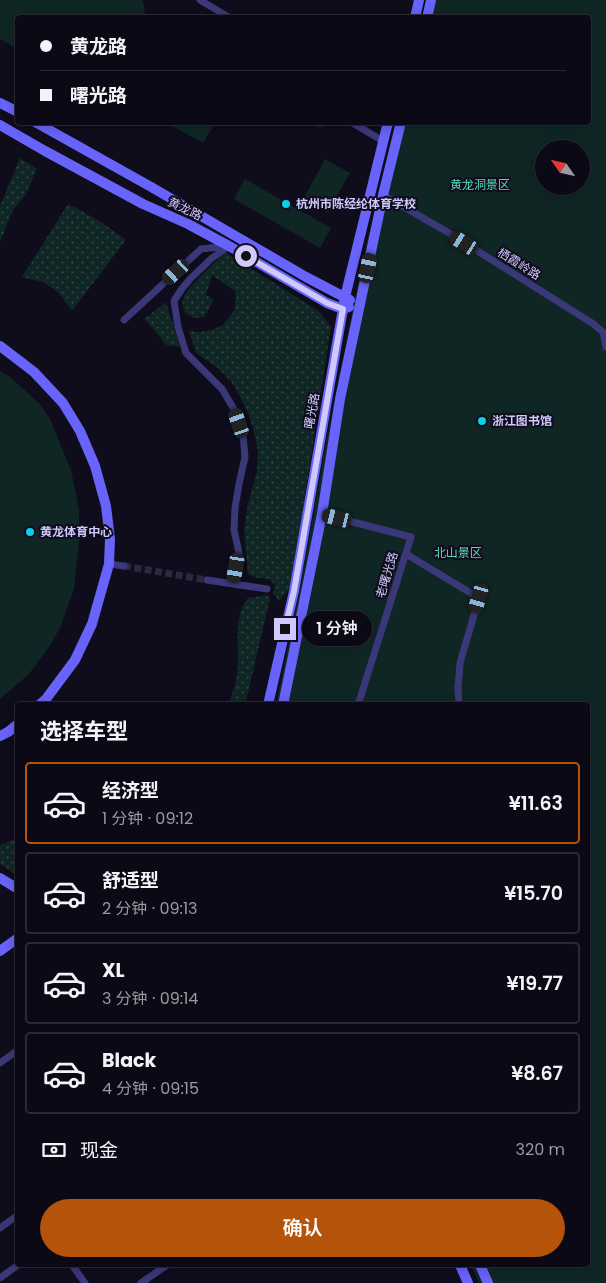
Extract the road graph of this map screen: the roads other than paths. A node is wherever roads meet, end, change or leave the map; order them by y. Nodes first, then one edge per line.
1 (200, 0) edge
2 (419, 0) edge
3 (431, 0) edge
4 (225, 15) edge
5 (416, 15) edge
6 (428, 15) edge
7 (0, 103) edge
8 (15, 110) edge
9 (0, 124) edge
10 (39, 125) edge
11 (356, 125) edge
12 (387, 125) edge
13 (400, 125) edge
14 (383, 141) junction
15 (35, 145) junction
16 (383, 194) junction
17 (229, 246) junction
18 (345, 298) junction
19 (360, 304) junction
20 (343, 309) junction
21 (124, 320) dead end
22 (0, 346) edge
23 (606, 347) edge
24 (322, 514) junction
25 (406, 554) junction
26 (109, 564) junction
27 (124, 566) tunnel mouth
28 (207, 580) tunnel mouth
29 (234, 584) junction
30 (266, 589) dead end
31 (42, 702) edge
32 (269, 702) edge
33 (283, 702) edge
34 (359, 702) edge
35 (459, 702) edge
36 (15, 726) edge
37 (0, 736) edge
38 (0, 878) edge
39 (15, 887) edge
40 (15, 940) edge
41 (0, 951) edge
42 (15, 1052) edge
43 (0, 1063) edge
44 (15, 1218) edge
45 (0, 1228) edge
46 (15, 1267) edge
47 (73, 1267) edge
48 (164, 1267) edge
49 (461, 1267) edge
50 (481, 1267) edge
51 (0, 1278) edge
52 (85, 1283) edge
53 (141, 1283) edge
54 (468, 1283) edge
55 (488, 1283) edge

1 - 4 street
2 - 5 main road
3 - 6 main road
7 - 8 main road
9 - 15 main road, 黄龙路
10 - 15 main road
10 - 18 main road, 黄龙路
11 - 14 street
12 - 14 main road, 曙光路
13 - 16 main road, 曙光路
14 - 18 main road, 曙光路
15 - 17 main road, 黄龙路
16 - 19 main road, 曙光路
16 - 23 street, 栖霞岭路
17 - 20 main road, 黄龙路
17 - 21 street
17 - 29 street
18 - 19 main road, 黄龙路
18 - 20 main road, 曙光路
19 - 20 main road
19 - 24 main road, 曙光路
20 - 32 main road, 曙光路
22 - 26 main road
24 - 25 street, 老曙光路
24 - 33 main road, 曙光路
25 - 34 street, 老曙光路
25 - 35 street
26 - 27 street
26 - 31 main road
28 - 29 street
29 - 30 street
36 - 37 main road
38 - 39 main road
40 - 41 main road
42 - 43 street
44 - 45 street
46 - 51 street
47 - 52 street
48 - 53 street
49 - 54 main road
50 - 55 main road

